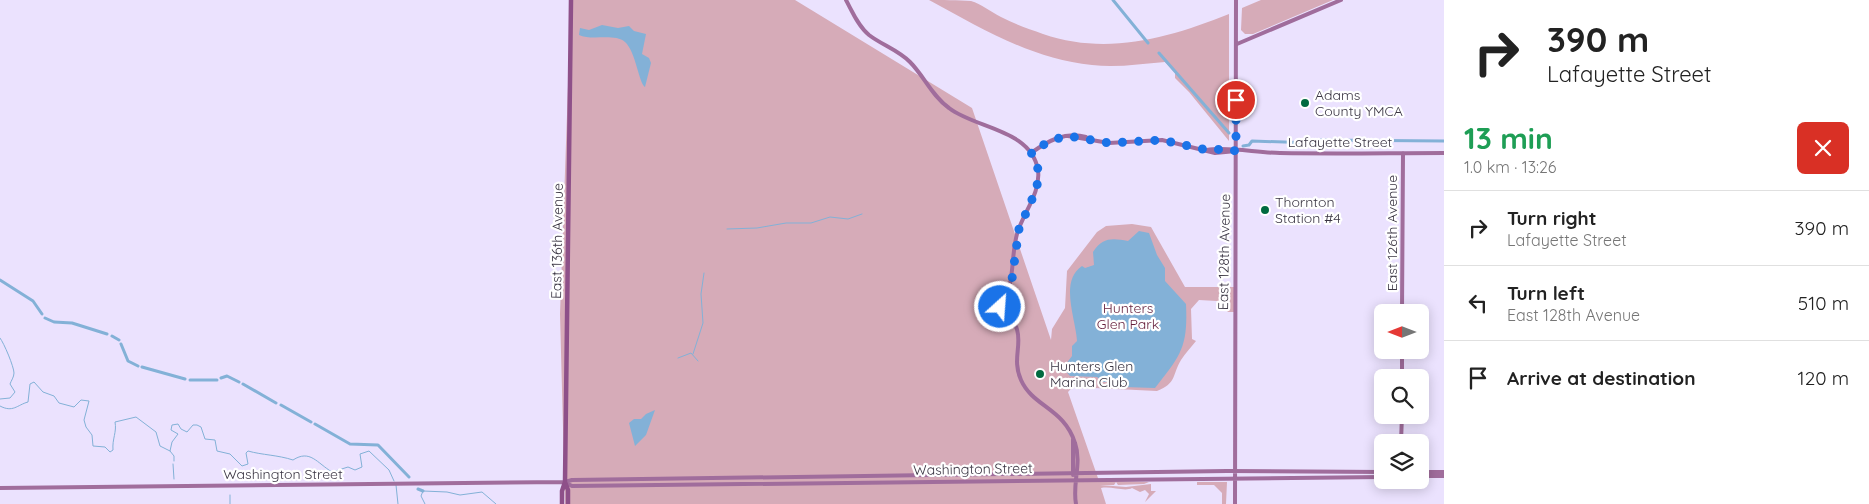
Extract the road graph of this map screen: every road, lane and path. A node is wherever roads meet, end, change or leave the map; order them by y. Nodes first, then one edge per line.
1 (571, 0) edge
2 (846, 0) edge
3 (1236, 0) edge
4 (1341, 0) edge
5 (1237, 44) junction
6 (1236, 151) junction
7 (1031, 152) junction
8 (1403, 153) junction
9 (1444, 153) edge
10 (1402, 304) edge
11 (1235, 471) junction
12 (1374, 472) edge
13 (1429, 472) edge
14 (1444, 472) edge
15 (1075, 476) junction
16 (1160, 476) junction
17 (1429, 476) edge
18 (1444, 476) edge
19 (1235, 477) junction
20 (1374, 477) edge
21 (565, 482) junction
22 (0, 488) edge
23 (562, 504) edge
24 (568, 504) edge
25 (1076, 504) edge
26 (1235, 504) edge

1 - 21 main road, East 136th Avenue
2 - 7 main road
3 - 5 main road, East 128th Avenue
4 - 5 main road
5 - 6 main road, East 128th Avenue
6 - 7 main road, Lafayette Street
6 - 8 main road, Lafayette Street
6 - 11 main road, East 128th Avenue
7 - 15 main road
8 - 9 main road, Lafayette Street
8 - 10 main road, East 126th Avenue
11 - 12 main road, Washington Street
11 - 16 main road, Washington Street
11 - 19 main road, East 128th Avenue
13 - 14 main road
15 - 16 main road, Washington Street
15 - 21 main road, Washington Street
15 - 25 main road
16 - 19 main road, Washington Street
17 - 18 main road
19 - 20 main road, Washington Street
19 - 26 main road, East 128th Avenue
21 - 22 main road, Washington Street
21 - 23 main road, East 136th Avenue
21 - 24 main road, East 136th Avenue

